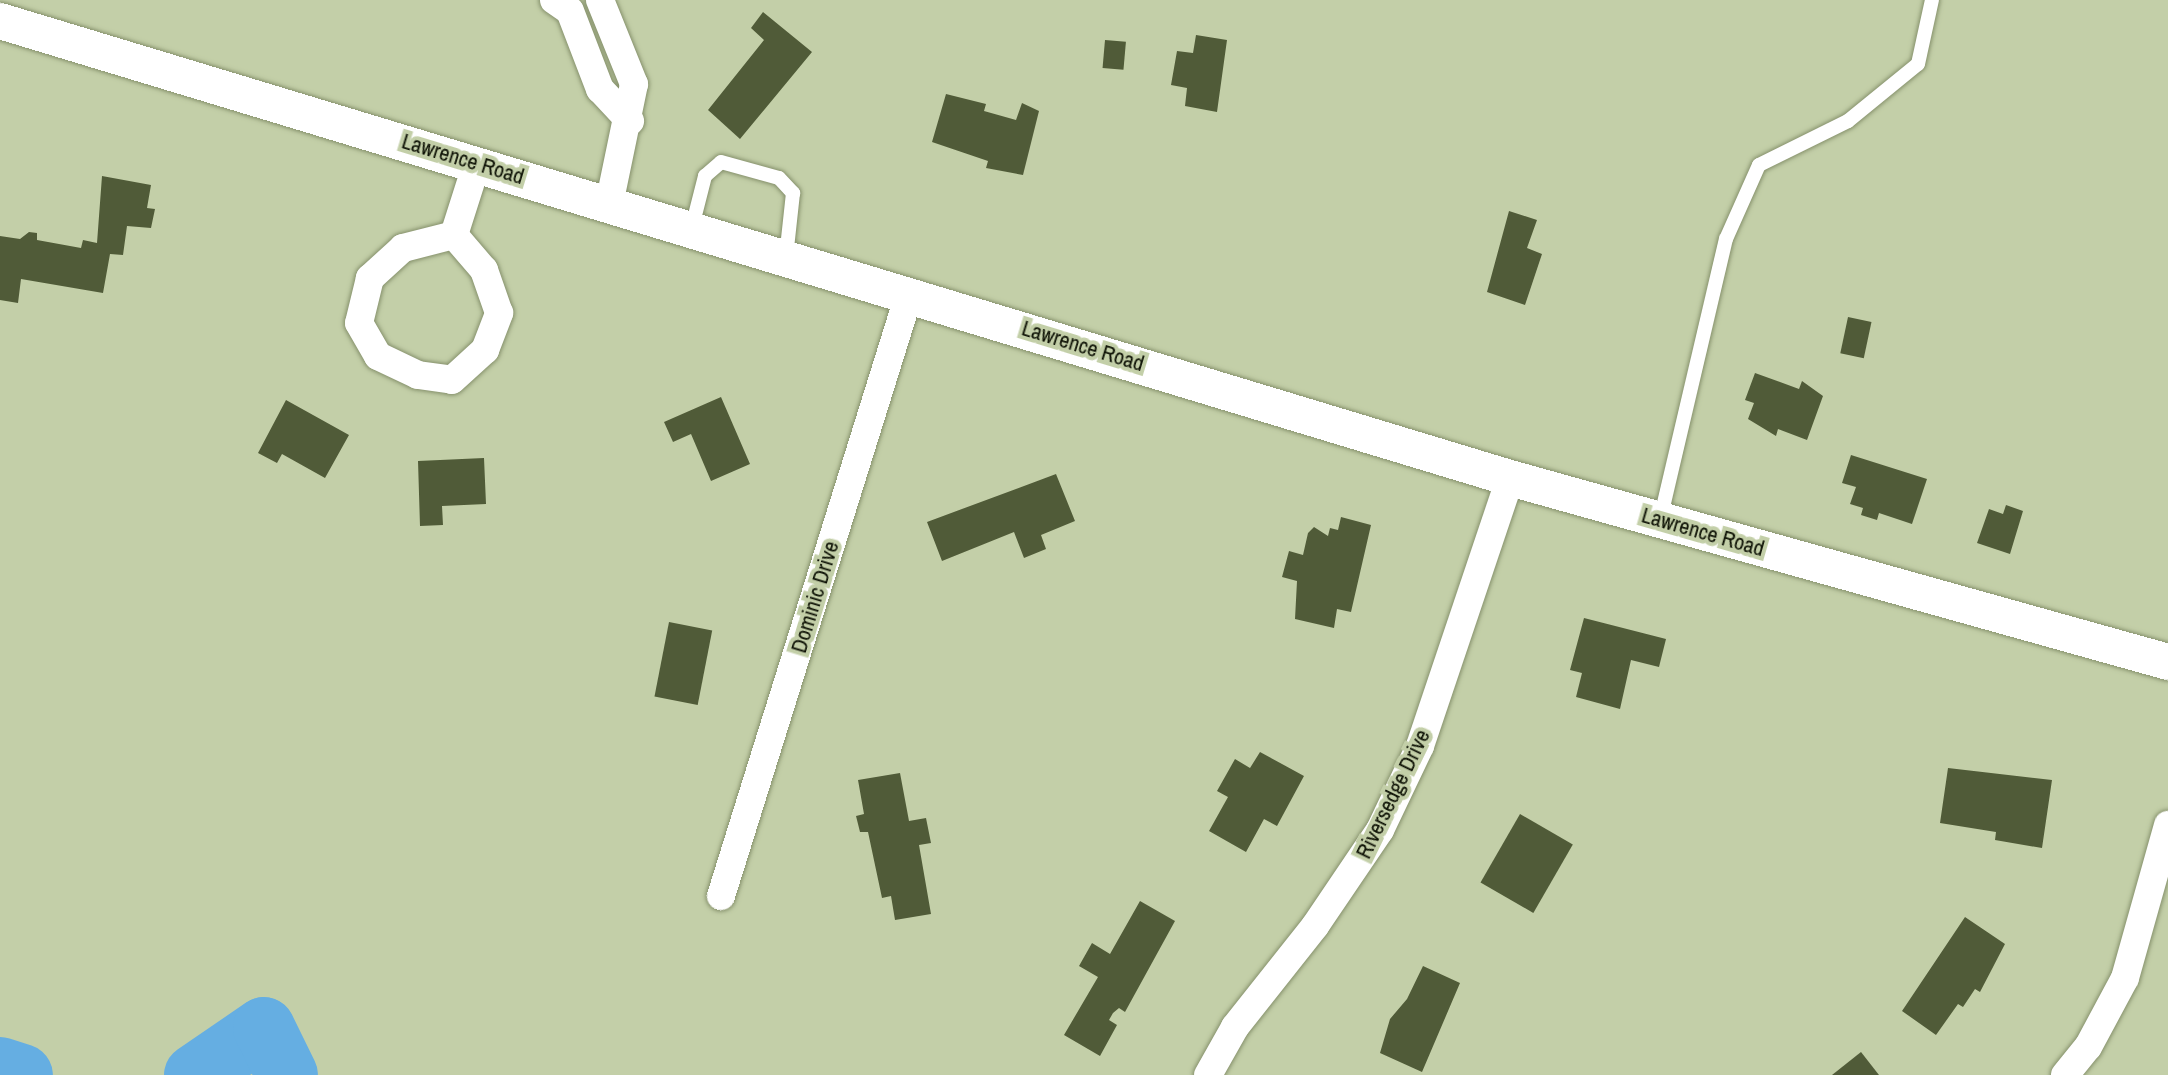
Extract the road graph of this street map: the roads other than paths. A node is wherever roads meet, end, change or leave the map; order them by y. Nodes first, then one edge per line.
1 (554, 0) edge
2 (600, 0) edge
3 (1932, 0) edge
4 (0, 21) edge
5 (630, 121) junction
6 (477, 163) junction
7 (609, 205) junction
8 (691, 231) junction
9 (454, 235) junction
10 (786, 262) junction
11 (908, 298) junction
12 (1510, 478) junction
13 (1660, 520) junction
14 (2168, 662) edge
15 (2168, 825) edge
16 (721, 896) dead end
17 (1208, 1075) edge
18 (2065, 1075) edge

1 - 5 street
2 - 5 street
3 - 13 lane
4 - 6 street, Lawrence Road
5 - 7 street
6 - 7 street, Lawrence Road
6 - 9 street
7 - 8 street, Lawrence Road
8 - 10 street, Lawrence Road
8 - 10 lane
9 - 9 street
10 - 11 street, Lawrence Road
11 - 12 street, Lawrence Road
11 - 16 street, Dominic Drive
12 - 13 street, Lawrence Road
12 - 17 street, Riversedge Drive
13 - 14 street, Lawrence Road
15 - 18 street

